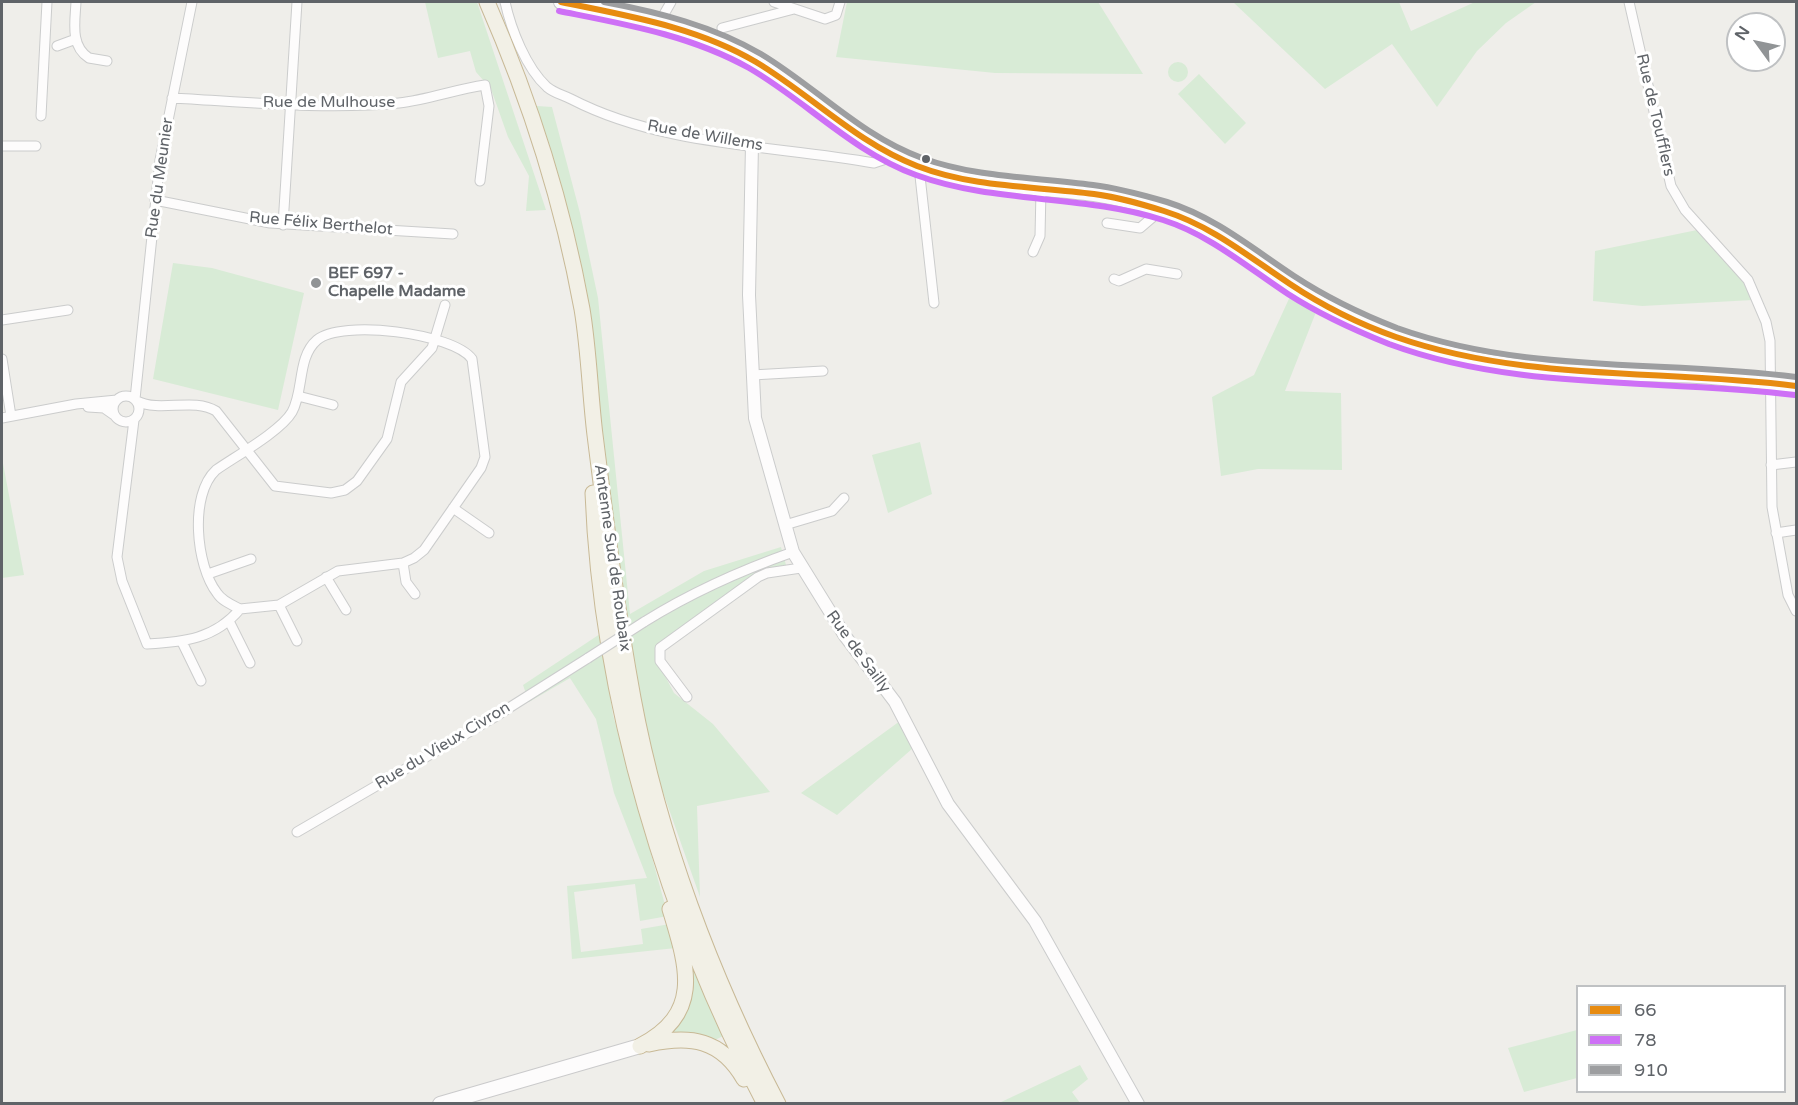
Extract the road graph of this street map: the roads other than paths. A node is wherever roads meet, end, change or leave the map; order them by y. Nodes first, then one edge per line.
1 (47, 2) edge
2 (76, 2) edge
3 (192, 2) edge
4 (297, 2) edge
5 (481, 2) edge
6 (487, 2) edge
7 (505, 2) edge
8 (561, 2) edge
9 (671, 2) edge
10 (774, 2) edge
11 (840, 2) edge
12 (1629, 2) edge
13 (794, 9) junction
14 (659, 23) junction
15 (722, 28) dead end
16 (76, 39) junction
17 (57, 46) dead end
18 (107, 61) dead end
19 (172, 98) junction
20 (291, 105) junction
21 (41, 116) dead end
22 (752, 145) junction
23 (2, 146) edge
24 (36, 146) dead end
25 (888, 152) junction
26 (919, 167) junction
27 (480, 181) dead end
28 (1041, 190) junction
29 (155, 200) junction
30 (1161, 210) junction
31 (1107, 223) dead end
32 (284, 225) junction
33 (453, 234) dead end
34 (1033, 252) dead end
35 (1177, 274) dead end
36 (1114, 279) dead end
37 (934, 303) dead end
38 (445, 305) dead end
39 (68, 310) dead end
40 (2, 320) edge
41 (436, 338) junction
42 (138, 356) junction
43 (2, 359) edge
44 (822, 371) dead end
45 (752, 375) junction
46 (1770, 380) junction
47 (1797, 386) edge
48 (298, 396) junction
49 (118, 399) junction
50 (136, 400) junction
51 (333, 405) dead end
52 (187, 407) junction
53 (58, 408) junction
54 (6, 417) edge
55 (116, 417) junction
56 (135, 419) junction
57 (245, 449) junction
58 (128, 462) junction
59 (1797, 462) edge
60 (1771, 465) junction
61 (844, 498) dead end
62 (453, 508) junction
63 (785, 525) junction
64 (1797, 530) edge
65 (489, 533) dead end
66 (1776, 533) junction
67 (793, 552) junction
68 (251, 559) dead end
69 (403, 563) junction
70 (801, 568) junction
71 (208, 574) junction
72 (326, 577) junction
73 (416, 594) dead end
74 (279, 605) junction
75 (240, 609) junction
76 (346, 610) dead end
77 (1797, 611) edge
78 (230, 621) junction
79 (297, 641) dead end
80 (182, 642) junction
81 (250, 663) dead end
82 (201, 681) dead end
83 (687, 697) dead end
84 (653, 827) junction
85 (297, 832) dead end
86 (640, 1046) junction
87 (440, 1104) edge
88 (757, 1104) edge
89 (765, 1104) edge
90 (778, 1104) edge
91 (1138, 1104) edge

1 - 21 street
2 - 16 street
3 - 19 street, Rue du Meunier
4 - 20 street
5 - 84 highway, Antenne Sud de Roubaix
6 - 90 highway, Antenne Sud de Roubaix
7 - 22 street, Rue de Willems
8 - 14 main road
9 - 14 street
10 - 13 street
11 - 13 street
12 - 46 street, Rue de Toufflers
13 - 15 street
14 - 25 main road
16 - 17 street
16 - 18 street
19 - 20 street, Rue de Mulhouse
19 - 29 street, Rue du Meunier
20 - 27 street, Rue de Mulhouse
20 - 32 street
22 - 25 street, Rue de Willems
22 - 45 street, Rue de Sailly
23 - 24 street
25 - 26 main road
26 - 28 main road
26 - 37 street
28 - 30 main road
28 - 34 street
29 - 32 street, Rue Félix Berthelot
29 - 42 street, Rue du Meunier
30 - 31 street
30 - 46 main road
32 - 33 street, Rue Félix Berthelot
35 - 36 street
38 - 41 street
39 - 40 street
41 - 48 street
41 - 57 street
41 - 62 street
42 - 49 street, Rue du Meunier
42 - 50 street, Rue du Meunier
43 - 54 street
44 - 45 street
45 - 63 street, Rue de Sailly
46 - 47 main road
46 - 60 street, Rue de Toufflers
48 - 51 street
48 - 57 street
49 - 50 street
49 - 53 street
49 - 55 street
50 - 52 street
50 - 56 street
52 - 56 street
52 - 57 street
53 - 54 street
53 - 55 street
55 - 56 street
55 - 58 street
56 - 58 street
57 - 71 street
58 - 80 street
59 - 60 street
60 - 66 street, Rue de Toufflers
61 - 63 street
62 - 65 street
62 - 69 street
63 - 67 street, Rue de Sailly
64 - 66 street
66 - 77 street, Rue de Toufflers
67 - 70 street, Rue de Sailly
67 - 85 street, Rue du Vieux Civron, bridge
68 - 71 street
69 - 72 street
69 - 73 street
70 - 83 street
70 - 91 street, Rue de Sailly
71 - 75 street
72 - 74 street
72 - 76 street
74 - 75 street
74 - 79 street
75 - 78 street
78 - 80 street
78 - 81 street
80 - 82 street
84 - 86 highway
84 - 89 highway, Antenne Sud de Roubaix
86 - 87 main road
86 - 88 highway

